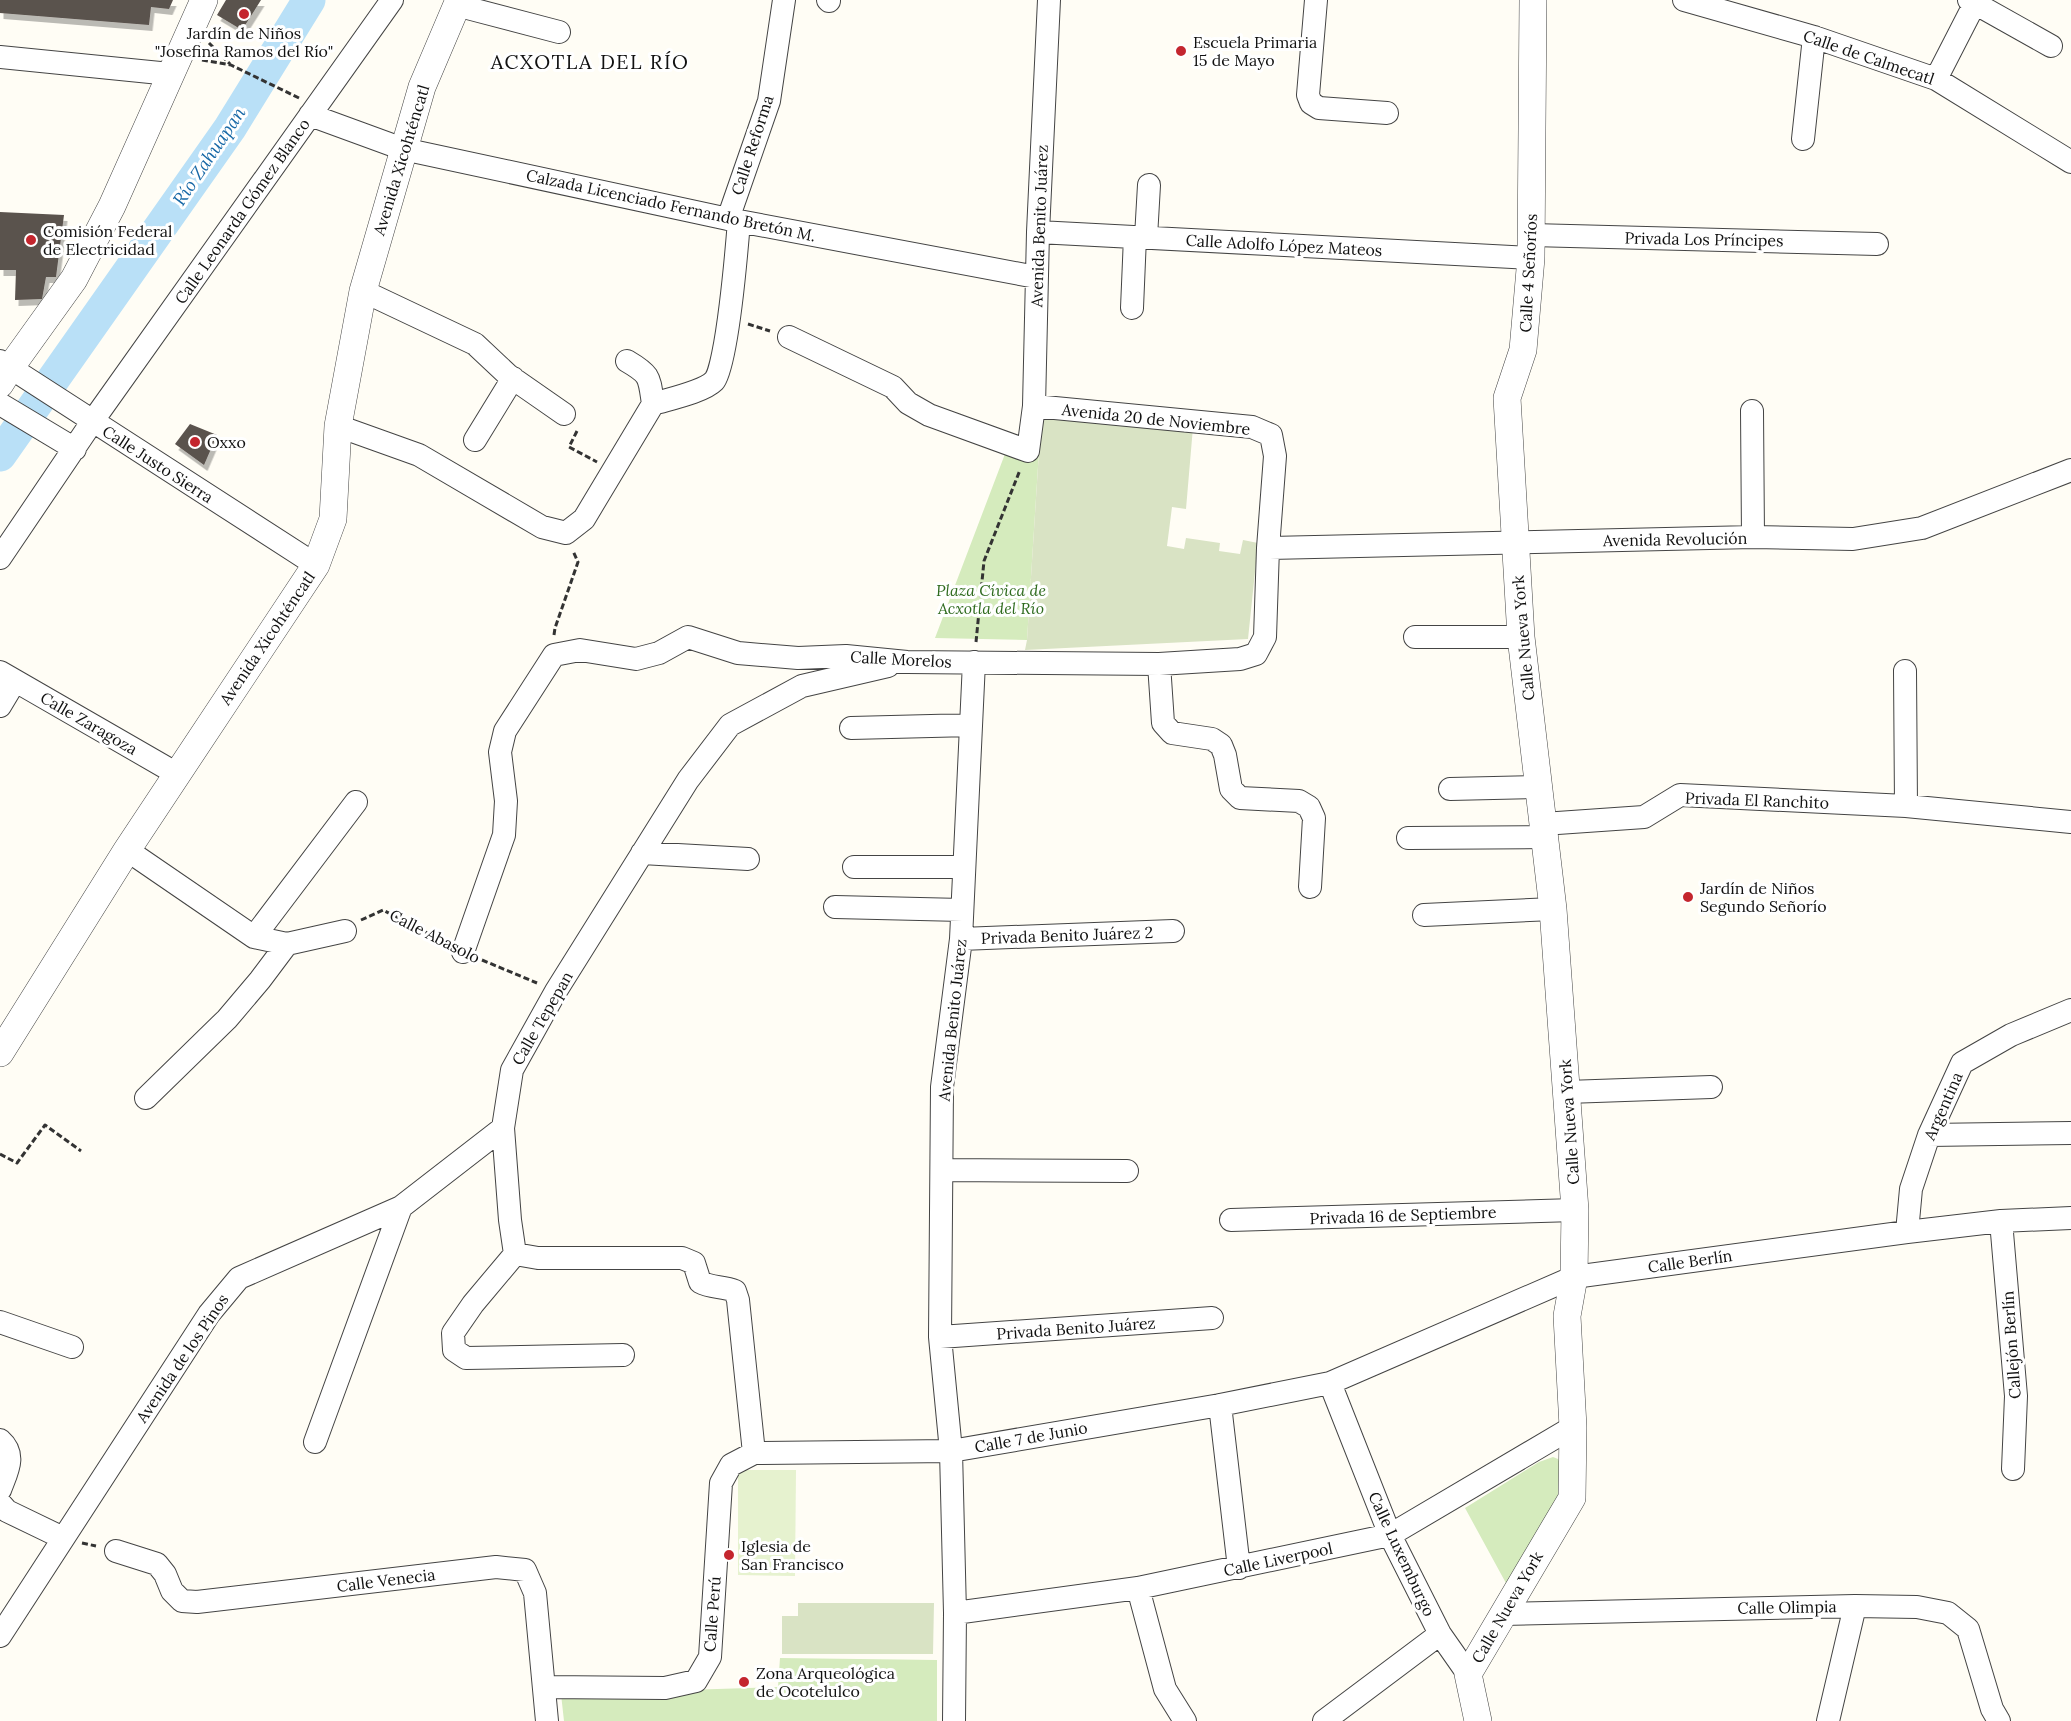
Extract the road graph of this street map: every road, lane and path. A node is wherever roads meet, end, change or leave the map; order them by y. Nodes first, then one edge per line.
1 (204, 0) edge
2 (392, 0) edge
3 (784, 0) edge
4 (1049, 0) edge
5 (1316, 0) edge
6 (1533, 0) edge
7 (1684, 0) edge
8 (457, 2) edge
9 (1972, 2) edge
10 (191, 29) junction
11 (559, 32) dead end
12 (1814, 37) junction
13 (2051, 46) dead end
14 (0, 57) edge
15 (231, 65) dead end
16 (240, 69) dead end
17 (170, 74) junction
18 (1936, 79) junction
19 (307, 108) junction
20 (1387, 113) dead end
21 (1803, 139) dead end
22 (403, 149) junction
23 (2071, 162) edge
24 (1149, 185) dead end
25 (734, 220) junction
26 (1038, 232) junction
27 (1141, 237) junction
28 (1876, 244) dead end
29 (1531, 246) junction
30 (1036, 278) junction
31 (363, 291) junction
32 (1132, 308) dead end
33 (729, 318) junction
34 (789, 337) joint
35 (627, 361) dead end
36 (9, 373) edge
37 (513, 378) junction
38 (653, 404) junction
39 (1034, 406) junction
40 (5, 407) edge
41 (1752, 411) dead end
42 (564, 414) joint
43 (85, 417) junction
44 (338, 426) junction
45 (475, 440) dead end
46 (66, 444) junction
47 (1028, 451) junction
48 (615, 470) junction
49 (2071, 470) edge
50 (566, 532) junction
51 (1753, 537) junction
52 (1515, 543) junction
53 (1268, 548) junction
54 (0, 558) edge
55 (316, 565) junction
56 (1415, 637) dead end
57 (1521, 637) junction
58 (1257, 654) joint
59 (554, 655) junction
60 (907, 662) junction
61 (974, 662) junction
62 (1159, 664) junction
63 (1905, 671) dead end
64 (8, 676) edge
65 (0, 706) edge
66 (971, 725) junction
67 (851, 728) dead end
68 (177, 774) junction
69 (1538, 787) junction
70 (1450, 789) dead end
71 (356, 802) dead end
72 (1906, 806) junction
73 (2071, 822) edge
74 (1544, 831) junction
75 (1408, 838) dead end
76 (127, 850) junction
77 (642, 853) junction
78 (748, 859) dead end
79 (854, 867) dead end
80 (964, 867) junction
81 (1310, 887) dead end
82 (835, 907) dead end
83 (1553, 909) junction
84 (962, 910) junction
85 (1424, 915) dead end
86 (345, 931) joint
87 (1173, 931) dead end
88 (254, 937) junction
89 (961, 939) junction
90 (287, 944) junction
91 (463, 952) junction
92 (556, 991) junction
93 (2071, 1010) edge
94 (0, 1053) edge
95 (1711, 1087) dead end
96 (1567, 1092) junction
97 (146, 1098) dead end
98 (503, 1128) junction
99 (2071, 1132) edge
100 (1929, 1135) junction
101 (81, 1151) dead end
102 (0, 1154) edge
103 (942, 1170) junction
104 (1127, 1171) dead end
105 (401, 1207) junction
106 (1575, 1209) junction
107 (2071, 1218) edge
108 (1231, 1220) dead end
109 (2001, 1221) junction
110 (1907, 1232) junction
111 (515, 1254) junction
112 (1574, 1277) junction
113 (1212, 1318) dead end
114 (0, 1322) edge
115 (940, 1337) junction
116 (72, 1347) dead end
117 (623, 1355) dead end
118 (1330, 1383) junction
119 (1220, 1405) junction
120 (1573, 1427) junction
121 (0, 1440) edge
122 (315, 1442) dead end
123 (951, 1450) junction
124 (754, 1453) junction
125 (731, 1464) joint
126 (2013, 1469) dead end
127 (0, 1490) edge
128 (0, 1503) edge
129 (1390, 1535) junction
130 (63, 1538) junction
131 (116, 1551) joint
132 (1239, 1568) junction
133 (1138, 1587) junction
134 (1855, 1606) junction
135 (955, 1612) junction
136 (1502, 1614) junction
137 (1440, 1634) junction
138 (0, 1636) edge
139 (1468, 1674) junction
140 (543, 1687) junction
141 (1472, 1717) edge
142 (547, 1721) edge
143 (954, 1721) edge
144 (1185, 1721) edge
145 (1324, 1721) edge
146 (1828, 1721) edge
147 (1999, 1721) edge

1 - 10 street
2 - 19 street, Calle Leonarda Gómez Blanco
3 - 25 street, Calle Reforma
4 - 26 street, Avenida Benito Juárez
5 - 20 street
6 - 29 street, Calle 4 Señoríos
7 - 12 street, Calle de Calmecatl
8 - 11 street
8 - 22 street, Avenida Xicohténcatl
9 - 13 street
9 - 18 street
10 - 15 path
10 - 17 street
12 - 18 street, Calle de Calmecatl
12 - 21 street
14 - 17 street
16 - 19 path
17 - 36 street
18 - 23 street, Calle de Calmecatl
19 - 22 street, Calzada Licenciado Fernando Bretón M.
19 - 43 street, Calle Leonarda Gómez Blanco
22 - 25 street, Calzada Licenciado Fernando Bretón M.
22 - 31 street, Avenida Xicohténcatl
24 - 27 street
25 - 30 street, Calzada Licenciado Fernando Bretón M.
25 - 33 street, Calle Reforma
26 - 27 street, Calle Adolfo López Mateos
26 - 30 street, Avenida Benito Juárez
27 - 29 street, Calle Adolfo López Mateos
27 - 32 street
28 - 29 street, Privada Los Príncipes
29 - 52 street, Calle 4 Señoríos
30 - 39 street, Avenida Benito Juárez
31 - 37 street
31 - 44 street, Avenida Xicohténcatl
33 - 34 path
33 - 38 street, Calle Reforma
34 - 47 street
35 - 38 street
36 - 43 street, Calle Justo Sierra
37 - 42 street
37 - 45 street
38 - 48 street
39 - 47 street, Avenida Benito Juárez
39 - 53 street, Avenida 20 de Noviembre
40 - 46 street
41 - 51 street
42 - 48 path
43 - 46 street, Calle Leonarda Gómez Blanco
43 - 55 street, Calle Justo Sierra
44 - 50 street
44 - 55 street, Avenida Xicohténcatl
46 - 54 street, Calle Leonarda Gómez Blanco
47 - 61 path
48 - 50 street
49 - 51 street, Avenida Revolución
50 - 59 path
51 - 52 street, Avenida Revolución
52 - 53 street, Avenida Revolución
52 - 57 street, Calle Nueva York
53 - 58 street, Avenida 20 de Noviembre
55 - 68 street, Avenida Xicohténcatl
56 - 57 street
57 - 69 street, Calle Nueva York
58 - 62 street, Calle Morelos
59 - 60 street, Calle Morelos
59 - 91 street
60 - 61 street, Calle Morelos
60 - 77 street, Calle Tepepan
61 - 62 street, Calle Morelos
61 - 66 street, Avenida Benito Juárez
62 - 81 street
63 - 72 street
64 - 65 street
64 - 68 street, Calle Zaragoza
66 - 67 street
66 - 80 street, Avenida Benito Juárez
68 - 76 street, Avenida Xicohténcatl
69 - 70 street
69 - 74 street, Calle Nueva York
71 - 88 street
72 - 73 street, Privada El Ranchito
72 - 74 street, Privada El Ranchito
74 - 75 street, Privada El Ranchito
74 - 83 street, Calle Nueva York
76 - 88 street
76 - 94 street, Avenida Xicohténcatl
77 - 78 street
77 - 92 street, Calle Tepepan
79 - 80 street
80 - 84 street, Avenida Benito Juárez
82 - 84 street
83 - 85 street
83 - 96 street, Calle Nueva York
84 - 89 street, Avenida Benito Juárez
86 - 90 street
86 - 91 path, Calle Abasolo
87 - 89 street, Privada Benito Juárez 2
88 - 90 street
89 - 103 street, Avenida Benito Juárez
90 - 97 street
91 - 92 path, Calle Abasolo
92 - 98 street, Calle Tepepan
93 - 100 street, Argentina
95 - 96 street
96 - 106 street, Calle Nueva York
98 - 105 street, Avenida de los Pinos
98 - 111 street, Calle Tepepan
99 - 100 street
100 - 110 street, Argentina
101 - 102 path
103 - 104 street
103 - 115 street, Avenida Benito Juárez
105 - 122 street
105 - 130 street, Avenida de los Pinos
106 - 108 street, Privada 16 de Septiembre
106 - 112 street, Calle Nueva York
107 - 109 street, Calle Berlín
109 - 110 street, Calle Berlín
109 - 126 street, Callejón Berlín
110 - 112 street, Calle Berlín
111 - 117 street
111 - 124 street
112 - 118 street, Calle Berlín
112 - 120 street, Calle Nueva York
113 - 115 street, Privada Benito Juárez
114 - 116 street
115 - 123 street, Avenida Benito Juárez
118 - 119 street, Calle 7 de Junio
118 - 129 street, Calle Luxemburgo
119 - 123 street, Calle 7 de Junio
119 - 132 street
120 - 129 street, Calle Liverpool
120 - 136 street, Calle Nueva York
121 - 127 street
123 - 124 street, Calle 7 de Junio
123 - 135 street, Avenida Benito Juárez
124 - 125 street, Calle 7 de Junio
125 - 140 street, Calle Perú
128 - 130 street
129 - 132 street, Calle Liverpool
129 - 137 street, Calle Luxemburgo
130 - 131 path
130 - 138 street, Avenida de los Pinos
131 - 140 street, Calle Venecia
132 - 133 street, Calle Liverpool
133 - 135 street, Calle Liverpool
133 - 144 street
134 - 136 street, Calle Olimpia
134 - 146 street
134 - 147 street, Calle Olimpia
135 - 143 street, Avenida Benito Juárez
136 - 139 street, Calle Nueva York
137 - 139 street, Calle Luxemburgo
137 - 145 street
139 - 141 street, Calle Luxemburgo
140 - 142 street, Calle Venecia

